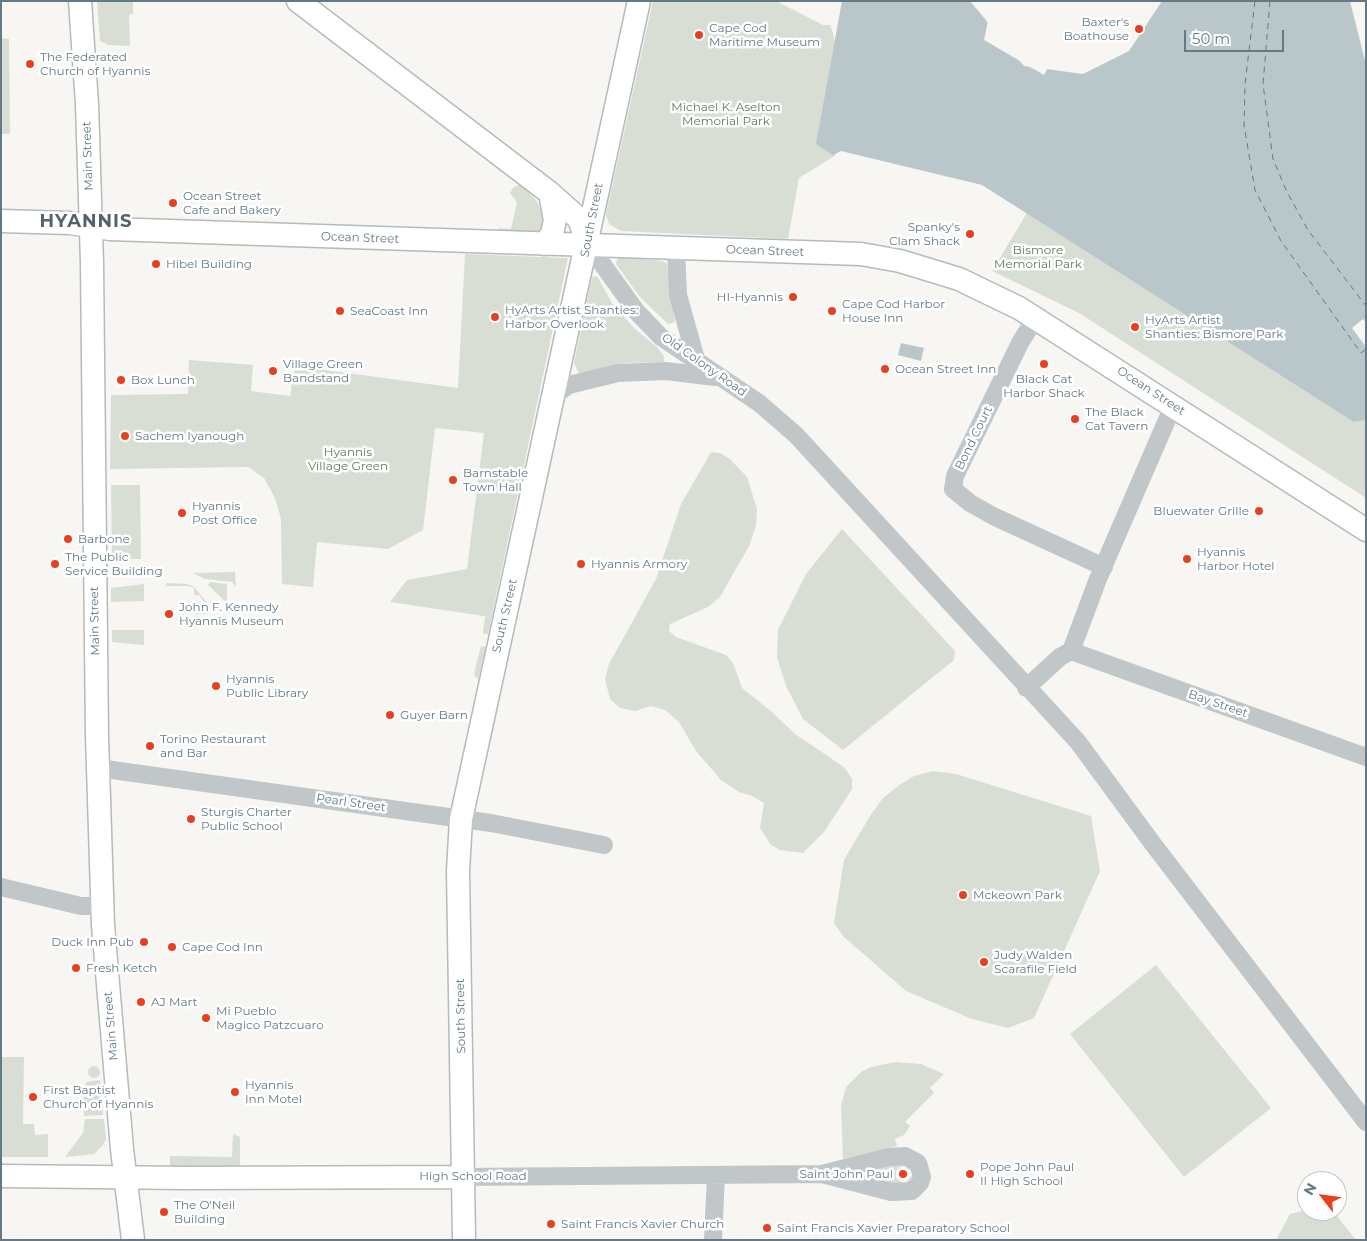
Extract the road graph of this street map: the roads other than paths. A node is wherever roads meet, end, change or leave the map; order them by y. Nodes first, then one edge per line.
1 (80, 1) edge
2 (298, 1) edge
3 (640, 1) edge
4 (550, 193) junction
5 (1, 221) edge
6 (90, 228) junction
7 (544, 244) junction
8 (588, 244) junction
9 (676, 248) junction
10 (1036, 317) junction
11 (697, 362) junction
12 (721, 378) junction
13 (553, 396) junction
14 (1173, 406) junction
15 (1366, 530) edge
16 (1104, 567) junction
17 (1071, 651) junction
18 (1026, 688) junction
19 (1366, 757) edge
20 (98, 768) junction
21 (461, 819) junction
22 (604, 845) dead end
23 (1, 887) edge
24 (103, 906) junction
25 (1366, 1122) edge
26 (822, 1174) junction
27 (716, 1175) junction
28 (1, 1176) edge
29 (463, 1176) junction
30 (124, 1177) junction
31 (132, 1240) edge
32 (464, 1240) edge
33 (713, 1240) edge

1 - 6 main road, Main Street
2 - 4 main road, Old Colony Road
3 - 8 main road, South Street
4 - 7 main road
4 - 8 main road, Old Colony Road
5 - 6 main road, Ocean Street
6 - 7 main road, Ocean Street
6 - 20 main road, Main Street
7 - 8 main road, Ocean Street
8 - 9 main road, Ocean Street
8 - 11 street, Old Colony Road
8 - 13 main road, South Street
9 - 10 main road, Ocean Street
9 - 11 street
10 - 14 main road, Ocean Street
10 - 16 street, Bond Court
11 - 12 street, Old Colony Road
12 - 13 street
12 - 18 street, Old Colony Road
13 - 21 main road, South Street
14 - 15 main road, Ocean Street
14 - 16 street
16 - 17 street
17 - 18 street
17 - 19 street, Bay Street
18 - 25 street, Old Colony Road
20 - 21 street, Pearl Street
20 - 24 main road, Main Street
21 - 22 street, Pearl Street
21 - 29 main road, South Street
23 - 24 street
24 - 30 main road, Main Street
26 - 26 street, High School Road
26 - 27 street, High School Road
27 - 29 street, High School Road
27 - 33 street
28 - 30 main road, High School Road
29 - 30 main road, High School Road
29 - 32 main road, South Street
30 - 31 main road, Main Street

